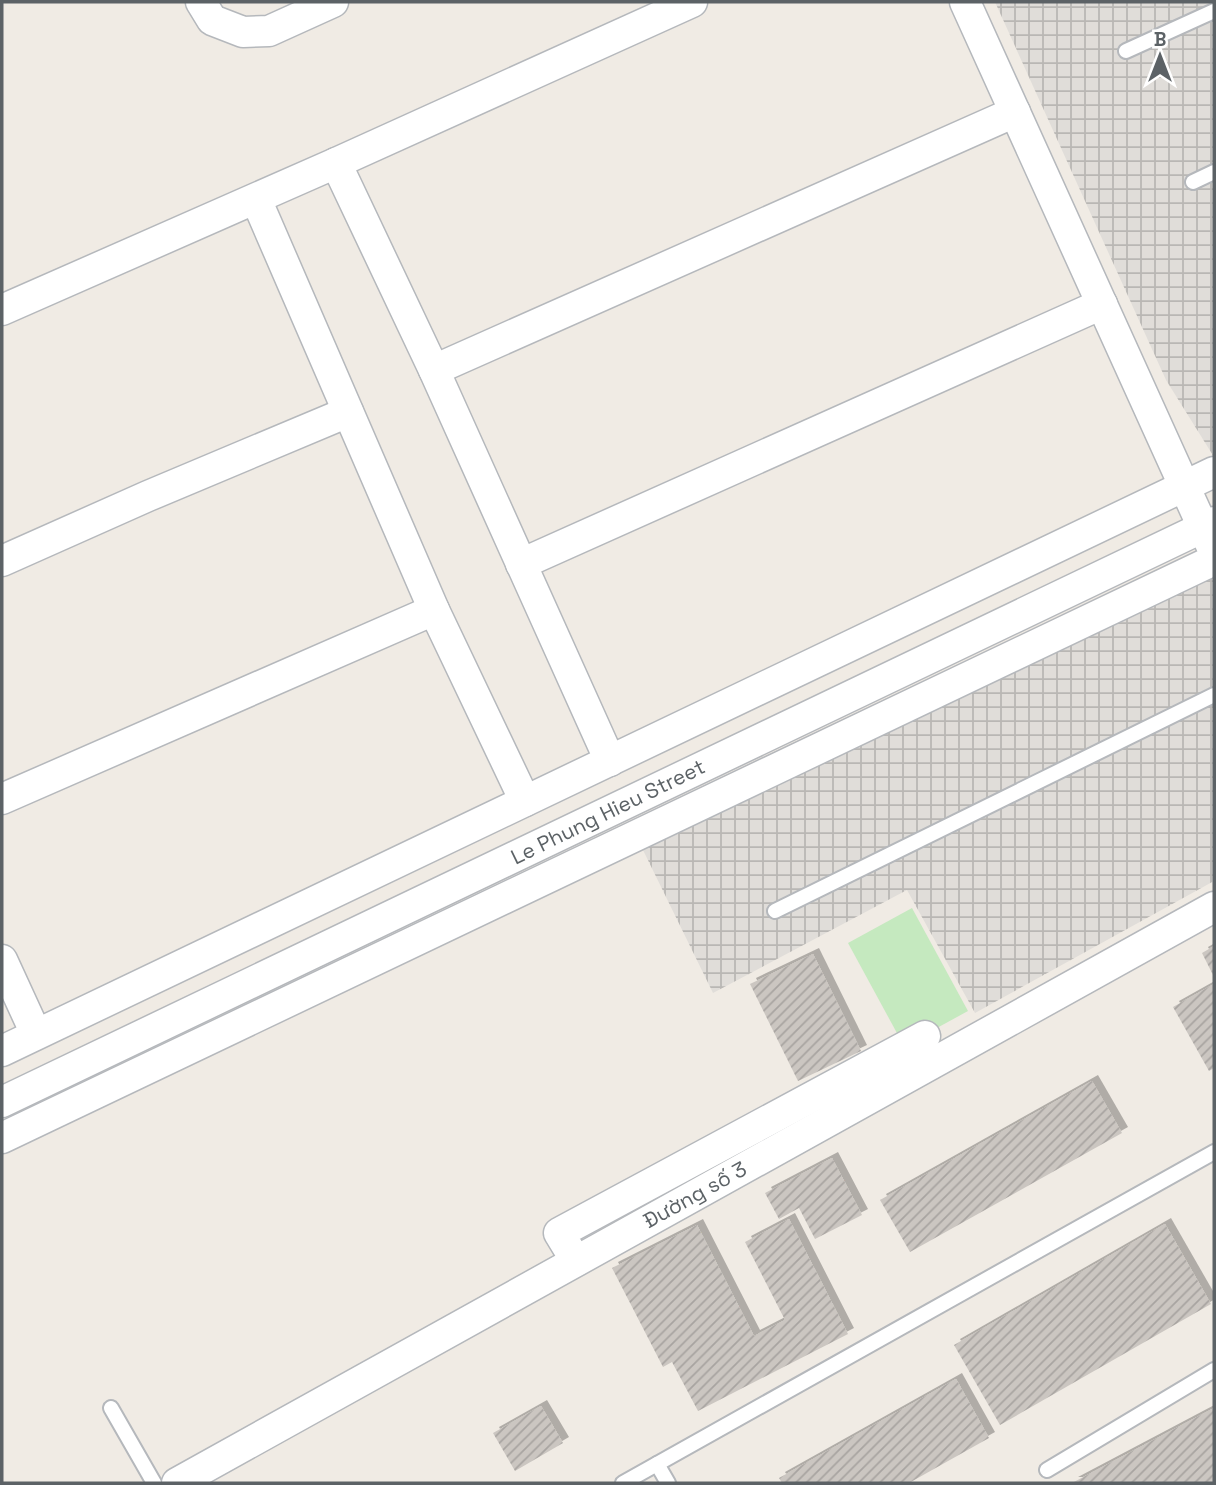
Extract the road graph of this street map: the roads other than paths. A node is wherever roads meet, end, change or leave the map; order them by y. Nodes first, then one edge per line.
1 (332, 2) edge
2 (692, 2) edge
3 (965, 2) edge
4 (206, 11) edge
5 (1214, 11) edge
6 (1126, 51) dead end
7 (1015, 112) junction
8 (336, 163) junction
9 (1214, 172) edge
10 (1193, 182) dead end
11 (256, 198) junction
12 (1102, 304) junction
13 (2, 310) edge
14 (435, 370) junction
15 (348, 412) junction
16 (1214, 472) edge
17 (1204, 513) edge
18 (1214, 560) edge
19 (2, 561) edge
20 (521, 564) junction
21 (434, 610) junction
22 (1214, 695) edge
23 (610, 761) junction
24 (2, 799) edge
25 (525, 802) junction
26 (1214, 906) edge
27 (775, 911) dead end
28 (2, 960) edge
29 (36, 1034) junction
30 (925, 1036) dead end
31 (2, 1051) edge
32 (2, 1068) edge
33 (2, 1102) edge
34 (2, 1138) edge
35 (1214, 1152) edge
36 (576, 1261) junction
37 (1214, 1370) edge
38 (111, 1408) dead end
39 (657, 1464) junction
40 (1047, 1470) dead end
41 (154, 1483) edge
42 (177, 1483) edge
43 (623, 1483) edge
44 (668, 1483) edge

1 - 4 street
2 - 8 street
3 - 7 street
5 - 6 lane
7 - 12 street
7 - 14 street
8 - 11 street
8 - 14 street
9 - 10 lane
11 - 13 street
11 - 15 street
12 - 17 street
12 - 20 street
14 - 20 street
15 - 19 street
15 - 21 street
16 - 17 street, Le Phung Hieu Street
17 - 23 street, Le Phung Hieu Street
17 - 32 street, Le Phung Hieu Street
17 - 33 street, Le Phung Hieu Street
18 - 34 street, Le Phung Hieu Street
20 - 23 street
21 - 24 street
21 - 25 street
22 - 27 lane
23 - 25 street, Le Phung Hieu Street
25 - 29 street, Le Phung Hieu Street
26 - 36 street, Đường số 3
28 - 29 street
29 - 31 street, Le Phung Hieu Street
30 - 36 street
35 - 39 lane
36 - 42 street, Đường số 3
37 - 40 lane
38 - 41 lane
39 - 43 lane
39 - 44 lane

